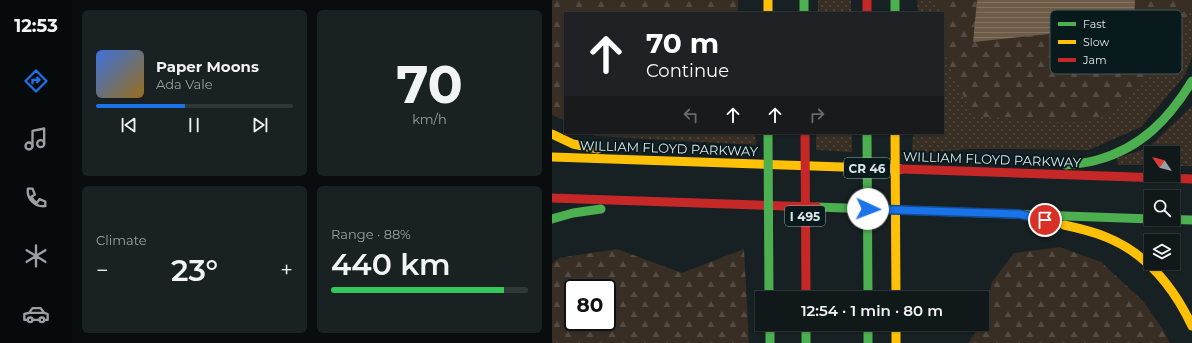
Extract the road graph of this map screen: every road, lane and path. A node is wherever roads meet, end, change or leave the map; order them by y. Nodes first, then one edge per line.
1 (768, 0) edge
2 (804, 0) edge
3 (867, 0) edge
4 (895, 0) edge
5 (768, 12) edge
6 (804, 12) edge
7 (867, 12) edge
8 (895, 12) edge
9 (1192, 81) edge
10 (552, 134) edge
11 (768, 134) edge
12 (805, 134) edge
13 (867, 134) edge
14 (895, 134) edge
15 (552, 157) edge
16 (666, 161) junction
17 (1015, 173) junction
18 (1192, 179) edge
19 (552, 198) edge
20 (660, 201) junction
21 (1019, 214) junction
22 (552, 219) edge
23 (1144, 219) edge
24 (1180, 220) edge
25 (1192, 220) edge
26 (769, 291) edge
27 (806, 291) edge
28 (868, 291) edge
29 (896, 291) edge
30 (1192, 326) edge
31 (770, 331) edge
32 (806, 331) edge
33 (868, 331) edge
34 (896, 331) edge
35 (770, 343) edge
36 (806, 343) edge
37 (868, 343) edge
38 (896, 343) edge

1 - 5 main road
2 - 6 main road
3 - 7 main road
4 - 8 main road
9 - 17 main road
10 - 16 main road
11 - 26 main road, bridge
12 - 27 main road, I 495, bridge
13 - 28 main road, bridge
14 - 29 main road, bridge
15 - 16 main road, WILLIAM FLOYD PARKWAY / CR 46
16 - 17 main road, WILLIAM FLOYD PARKWAY / CR 46
17 - 18 main road, WILLIAM FLOYD PARKWAY / CR 46
19 - 20 main road
20 - 21 main road
20 - 22 main road
21 - 23 main road
21 - 30 main road
24 - 25 main road
31 - 35 main road
32 - 36 main road
33 - 37 main road
34 - 38 main road

